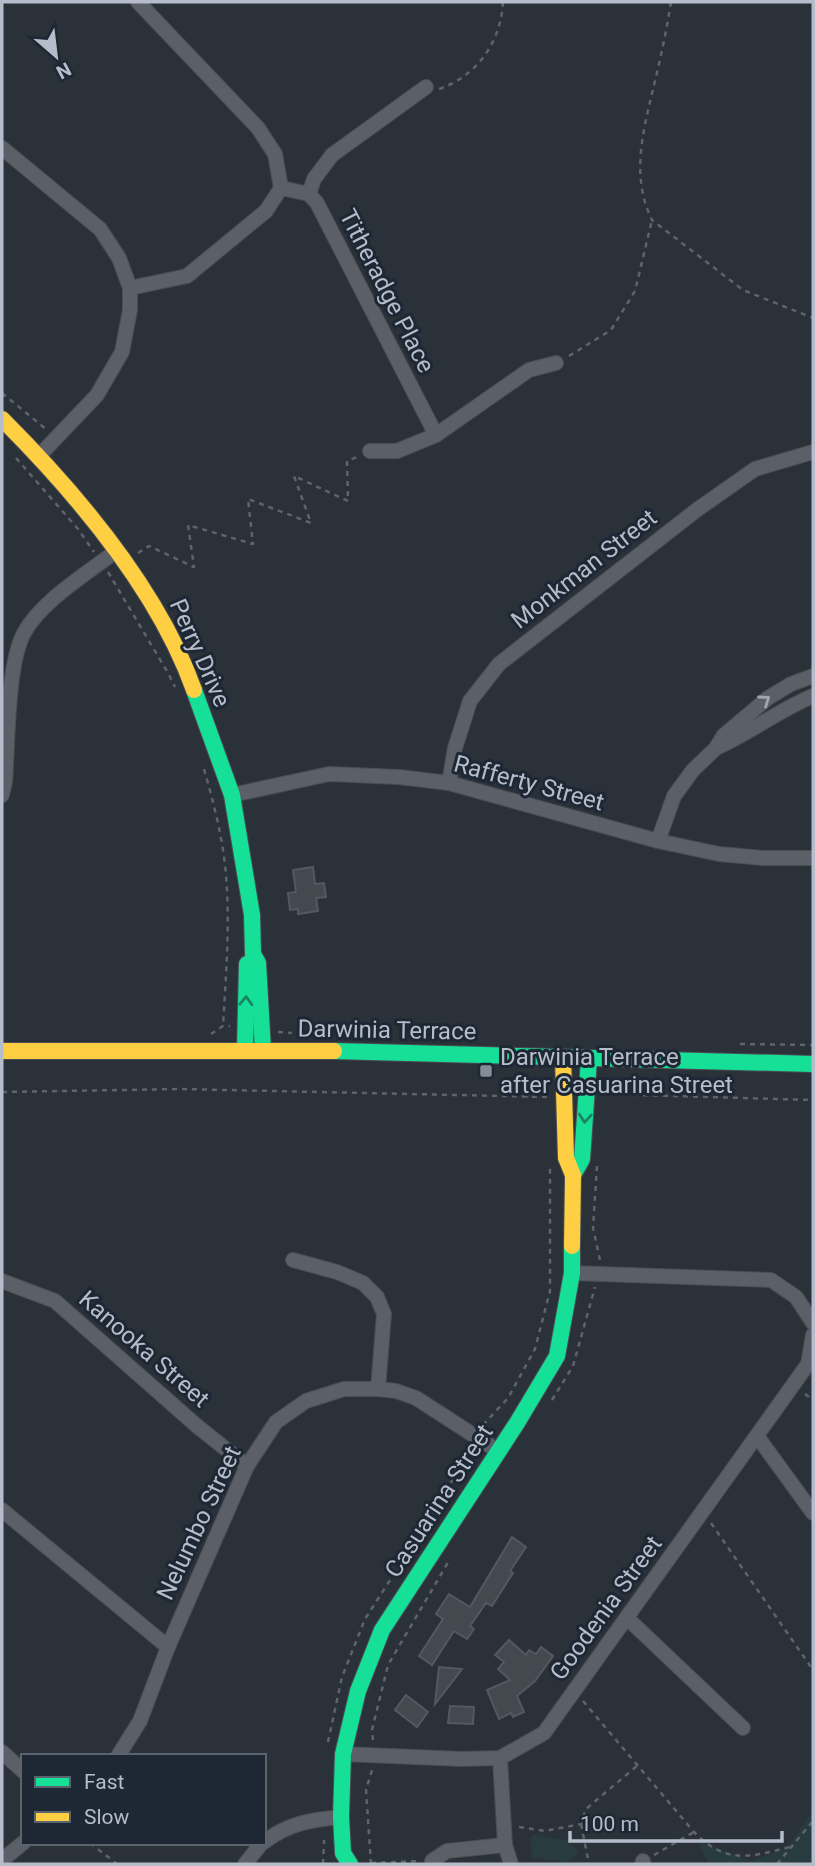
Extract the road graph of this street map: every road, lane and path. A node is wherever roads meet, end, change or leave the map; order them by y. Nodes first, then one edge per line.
1 (138, 2) edge
2 (503, 2) edge
3 (671, 2) edge
4 (426, 87) joint
5 (2, 148) edge
6 (281, 188) junction
7 (309, 194) junction
8 (652, 220) junction
9 (130, 288) junction
10 (813, 318) edge
11 (556, 363) joint
12 (2, 419) edge
13 (55, 426) dead end
14 (47, 430) dead end
15 (436, 435) junction
16 (370, 451) joint
17 (813, 452) edge
18 (13, 454) dead end
19 (39, 456) junction
20 (143, 550) dead end
21 (116, 551) junction
22 (102, 562) junction
23 (813, 676) edge
24 (178, 696) dead end
25 (813, 696) edge
26 (716, 748) junction
27 (203, 766) dead end
28 (449, 783) junction
29 (232, 794) junction
30 (2, 795) edge
31 (657, 841) junction
32 (813, 858) edge
33 (253, 954) junction
34 (223, 1026) dead end
35 (245, 1050) junction
36 (263, 1050) junction
37 (2, 1051) edge
38 (563, 1058) junction
39 (589, 1059) junction
40 (813, 1063) edge
41 (2, 1092) edge
42 (813, 1100) edge
43 (564, 1103) junction
44 (586, 1104) junction
45 (550, 1153) dead end
46 (573, 1175) junction
47 (2, 1240) edge
48 (2, 1247) edge
49 (293, 1261) dead end
50 (572, 1273) junction
51 (2, 1282) edge
52 (813, 1320) edge
53 (813, 1335) edge
54 (378, 1389) junction
55 (475, 1435) junction
56 (757, 1436) junction
57 (498, 1451) junction
58 (247, 1465) junction
59 (2, 1510) edge
60 (703, 1511) junction
61 (813, 1513) edge
62 (626, 1618) junction
63 (168, 1647) junction
64 (813, 1670) edge
65 (574, 1690) junction
66 (743, 1728) dead end
67 (2, 1752) edge
68 (335, 1752) junction
69 (119, 1754) edge
70 (500, 1758) junction
71 (638, 1765) junction
72 (21, 1769) edge
73 (333, 1818) junction
74 (813, 1821) edge
75 (504, 1824) junction
76 (581, 1824) junction
77 (694, 1832) junction
78 (266, 1840) edge
79 (21, 1845) edge
80 (93, 1845) edge
81 (261, 1845) edge
82 (505, 1845) junction
83 (790, 1847) junction
84 (2, 1860) edge
85 (343, 1860) edge
86 (432, 1861) joint
87 (642, 1862) edge
88 (371, 1863) edge
89 (117, 1864) edge
90 (245, 1864) edge
91 (323, 1864) edge
92 (511, 1864) edge
93 (589, 1864) edge
94 (777, 1864) edge

1 - 6 street
2 - 4 path
3 - 8 path
4 - 7 street
5 - 9 street
6 - 7 street, Titheradge Place
6 - 9 street
7 - 15 street, Titheradge Place
8 - 10 path
8 - 11 path
9 - 19 street
11 - 15 street
12 - 19 street, Perry Drive
13 - 14 path
15 - 16 street
16 - 20 path
17 - 28 street, Monkman Street
18 - 22 path
19 - 21 street, Perry Drive
21 - 22 street
21 - 29 street, Perry Drive
22 - 24 path
22 - 30 street
26 -> 23 street
25 - 26 street
26 - 31 street
27 - 34 path
28 - 29 street, Rafferty Street
28 - 31 street, Rafferty Street
29 - 33 street, Perry Drive
31 - 32 street, Rafferty Street
35 -> 33 street, Perry Drive
33 - 36 street, Perry Drive
35 - 36 street, Darwinia Terrace
35 - 37 street, Darwinia Terrace
36 - 38 street, Darwinia Terrace
38 - 39 street, Darwinia Terrace
38 - 43 street, Casuarina Street
39 - 40 street, Darwinia Terrace
39 - 44 street, Casuarina Street
41 - 43 path
42 - 44 path
43 - 46 street, Casuarina Street
44 -> 46 street, Casuarina Street
45 - 55 path
46 - 50 street, Casuarina Street
47 - 48 path
49 - 54 street
50 - 52 street
50 - 57 street, Casuarina Street
51 - 58 street, Kanooka Street
53 - 56 street, Goodenia Street
54 - 55 street, Nelumbo Street
54 - 58 street, Nelumbo Street
55 - 57 street, Nelumbo Street
55 - 68 path
56 - 60 street, Goodenia Street
56 - 61 street
57 - 68 street, Casuarina Street
58 - 63 street, Nelumbo Street
59 - 63 street
60 - 62 street, Goodenia Street
60 - 64 path
62 - 65 street, Goodenia Street
62 - 66 street
63 - 69 street, Nelumbo Street
65 - 70 street, Goodenia Street
65 - 71 path
67 - 72 street
68 - 70 street, Goodenia Street
68 - 73 street, Casuarina Street
70 - 75 street
71 - 76 path
71 - 77 path
73 - 78 street
73 - 85 street, Casuarina Street
73 - 91 path
74 - 83 path
75 - 76 path
75 - 82 street
76 - 93 path
77 - 83 path
77 - 87 path
79 - 84 street
80 - 89 path
81 - 90 street
82 - 86 street
82 - 92 street
83 - 94 path
86 - 88 path

